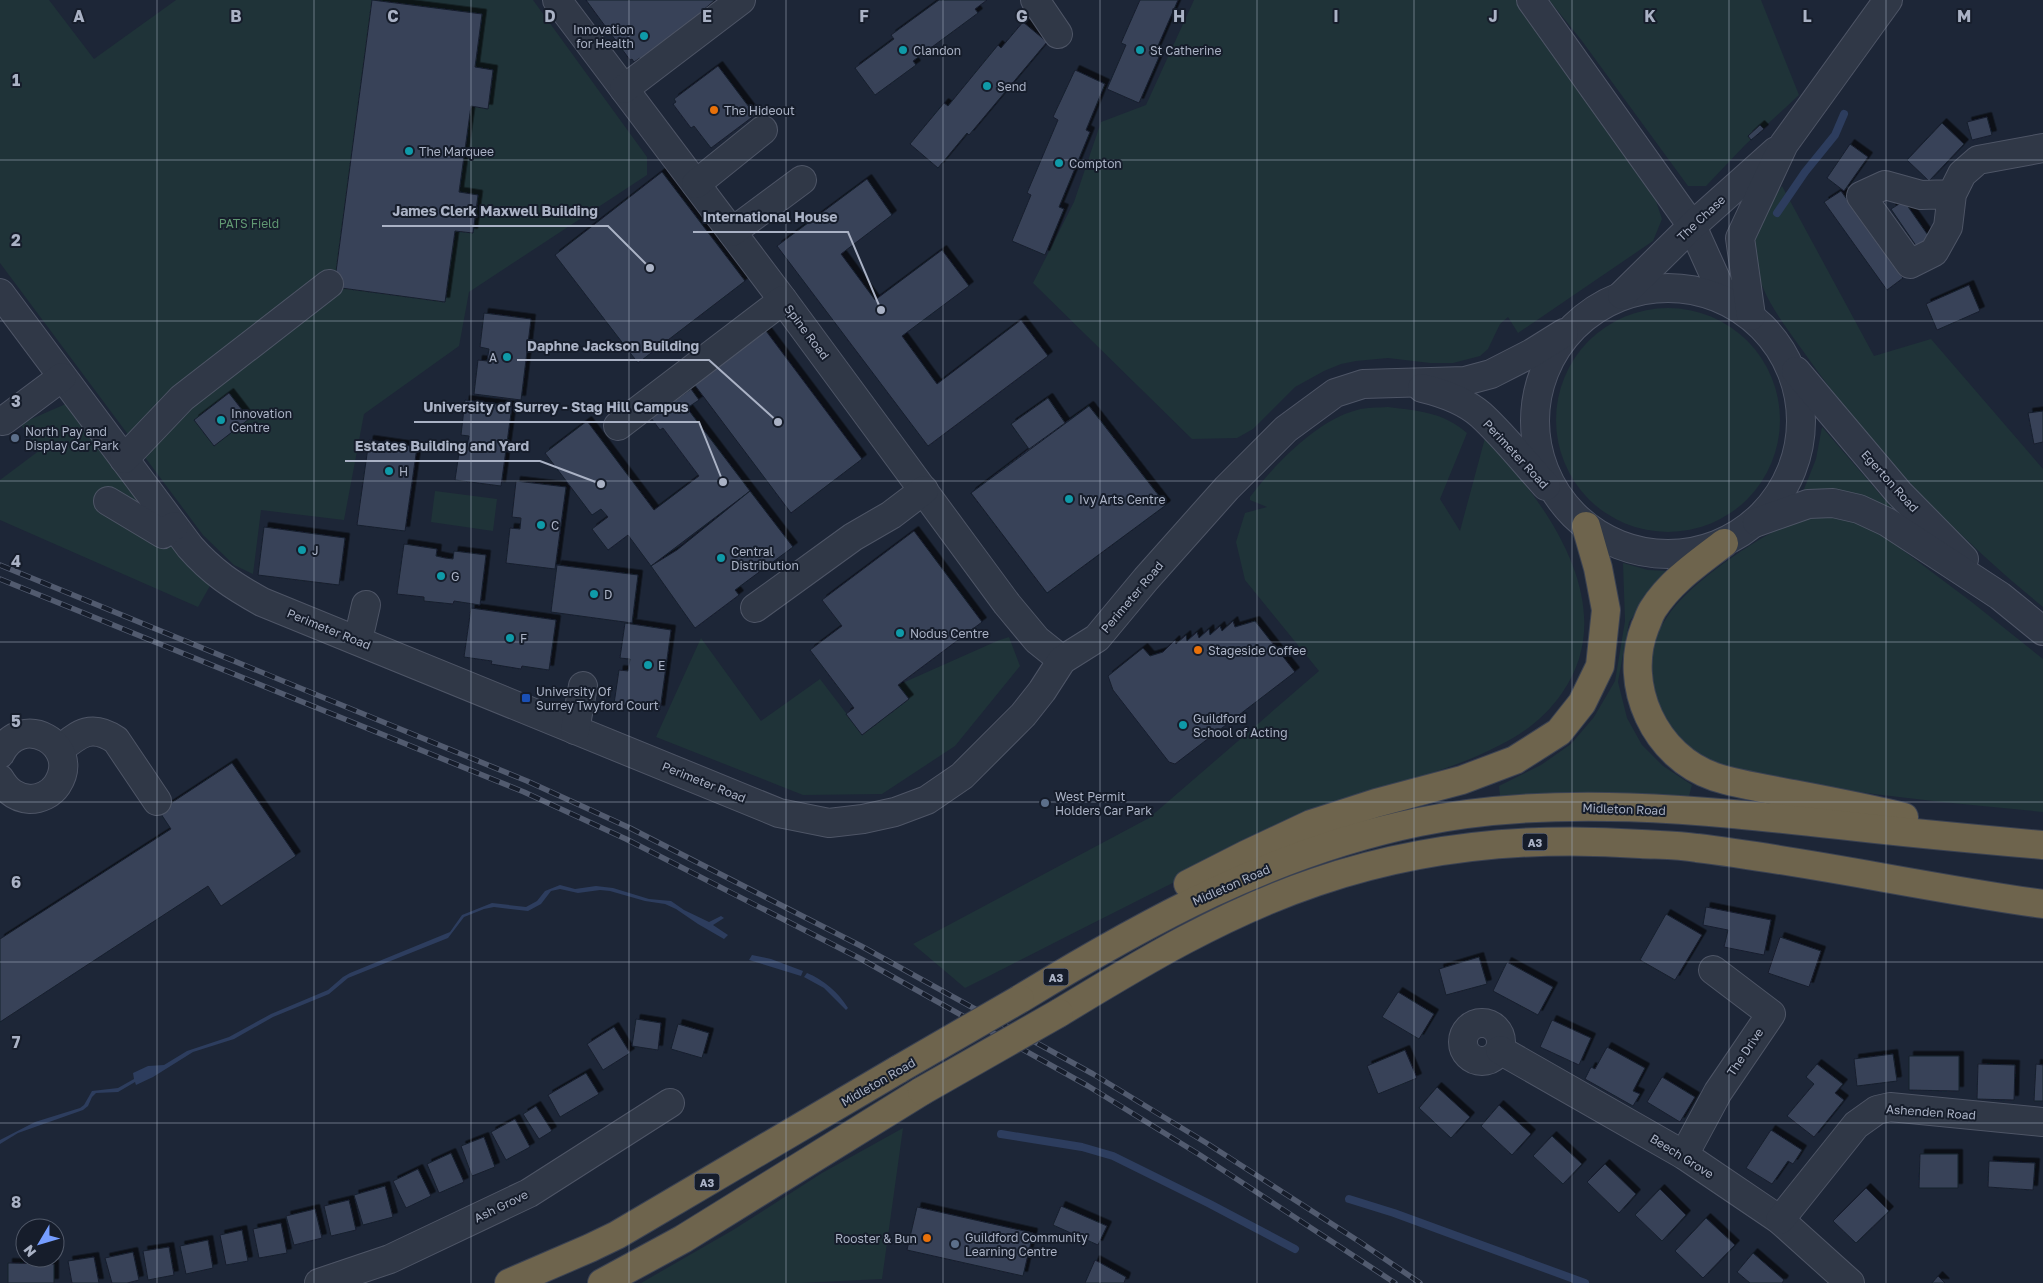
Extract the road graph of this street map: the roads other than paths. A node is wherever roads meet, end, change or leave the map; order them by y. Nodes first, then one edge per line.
1 (557, 0) edge
2 (741, 0) edge
3 (1035, 0) edge
4 (1531, 0) edge
5 (1888, 0) edge
6 (1058, 34) dead end
7 (624, 89) junction
8 (763, 130) dead end
9 (1784, 144) junction
10 (2043, 148) edge
11 (802, 180) dead end
12 (696, 184) junction
13 (1952, 194) junction
14 (1692, 226) junction
15 (732, 232) junction
16 (329, 284) dead end
17 (0, 293) edge
18 (1622, 295) junction
19 (1725, 299) junction
20 (783, 300) junction
21 (1751, 316) junction
22 (1564, 333) junction
23 (1787, 360) junction
24 (62, 377) junction
25 (1406, 384) junction
26 (0, 420) edge
27 (618, 426) dead end
28 (124, 459) junction
29 (924, 490) junction
30 (108, 501) dead end
31 (1576, 517) junction
32 (1757, 522) junction
33 (174, 526) junction
34 (1724, 543) junction
35 (2000, 596) junction
36 (366, 605) dead end
37 (755, 608) dead end
38 (2043, 631) edge
39 (356, 640) junction
40 (1062, 660) junction
41 (583, 686) dead end
42 (575, 730) junction
43 (59, 750) junction
44 (0, 754) edge
45 (1, 785) edge
46 (157, 800) dead end
47 (2035, 844) edge
48 (2043, 904) edge
49 (1093, 956) junction
50 (1712, 970) dead end
51 (1500, 1050) dead end
52 (670, 1102) dead end
53 (2043, 1122) edge
54 (1684, 1155) junction
55 (1780, 1220) junction
56 (319, 1283) edge
57 (509, 1283) edge
58 (602, 1283) edge
59 (1850, 1283) edge

1 - 7 street, Spine Road
2 - 7 street
3 - 6 street
4 - 14 street
5 - 9 street, The Chase
7 - 12 street, Spine Road
8 - 12 street
9 - 14 street, The Chase
9 - 21 street, The Chase
10 - 13 street
11 - 15 street
12 - 15 street, Spine Road
13 - 13 street
14 - 18 street, The Chase
14 - 19 street
15 - 20 street, Spine Road
16 - 28 street
17 - 24 street, Perimeter Road
18 - 19 street
18 - 22 street, Perimeter Road
19 - 21 street
20 - 27 street
20 - 29 street, Spine Road
21 - 23 street
22 - 25 street, Perimeter Road
22 - 31 street
23 - 32 street
23 - 35 street, Egerton Road
24 - 26 street
24 - 28 street, Perimeter Road
25 - 31 street, Perimeter Road
25 - 40 street, Perimeter Road
28 - 33 street, Perimeter Road
29 - 37 street
29 - 40 street, Spine Road
30 - 33 street
31 - 34 street
31 - 49 highway
32 - 34 street
32 - 35 street, Egerton Road
33 - 39 street, Perimeter Road
34 - 47 highway
35 - 38 street, Egerton Road
36 - 39 street
39 - 42 street, Perimeter Road
40 - 42 street, Perimeter Road
41 - 42 street
43 - 44 street
43 - 45 street
43 - 46 street
47 - 49 highway, Midleton Road / A3
48 - 58 highway, A3, bridge
49 - 57 highway, Midleton Road / A3, bridge
50 - 54 street, The Drive
51 - 54 street, Beech Grove
52 - 56 street, Ash Grove
53 - 55 street, Ashenden Road
54 - 55 street, Beech Grove
55 - 59 street, Beech Grove

